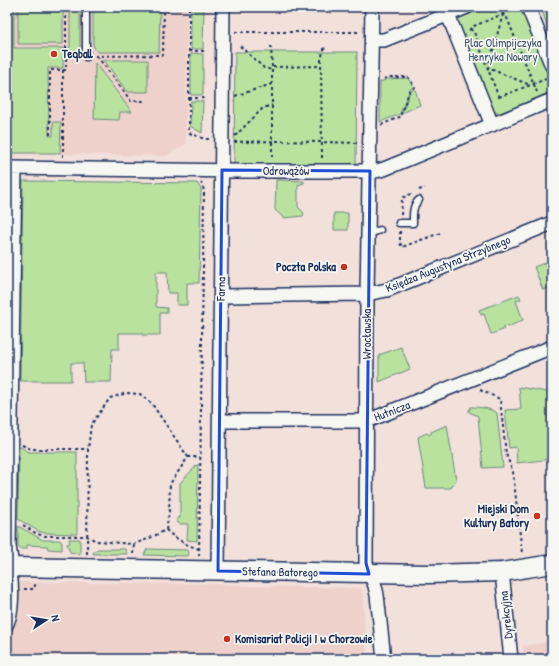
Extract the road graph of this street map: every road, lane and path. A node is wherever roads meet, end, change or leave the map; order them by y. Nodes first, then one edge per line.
1 (66, 7) edge
2 (86, 7) edge
3 (164, 7) edge
4 (189, 7) edge
5 (223, 7) edge
6 (372, 7) edge
7 (467, 7) edge
8 (502, 7) edge
9 (528, 7) edge
10 (504, 14) junction
11 (448, 15) junction
12 (470, 29) junction
13 (465, 30) dead end
14 (234, 32) dead end
15 (360, 32) dead end
16 (372, 40) junction
17 (240, 46) dead end
18 (271, 46) dead end
19 (325, 46) dead end
20 (189, 51) junction
21 (206, 51) dead end
22 (86, 56) junction
23 (98, 56) junction
24 (66, 57) junction
25 (322, 66) junction
26 (552, 66) edge
27 (272, 68) junction
28 (488, 68) junction
29 (63, 70) junction
30 (546, 79) dead end
31 (378, 81) dead end
32 (272, 84) junction
33 (534, 84) junction
34 (530, 85) junction
35 (538, 95) dead end
36 (233, 97) dead end
37 (189, 98) junction
38 (206, 98) dead end
39 (499, 98) junction
40 (494, 100) dead end
41 (552, 100) edge
42 (144, 101) dead end
43 (272, 105) junction
44 (492, 125) junction
45 (378, 126) dead end
46 (50, 135) dead end
47 (205, 139) dead end
48 (233, 139) dead end
49 (233, 142) dead end
50 (272, 142) junction
51 (322, 142) junction
52 (359, 143) dead end
53 (63, 158) dead end
54 (272, 161) dead end
55 (322, 165) dead end
56 (11, 168) edge
57 (222, 170) junction
58 (370, 171) junction
59 (199, 181) dead end
60 (419, 200) dead end
61 (399, 223) dead end
62 (552, 223) edge
63 (368, 294) junction
64 (221, 296) junction
65 (552, 347) edge
66 (476, 387) dead end
67 (221, 421) junction
68 (367, 421) junction
69 (17, 444) dead end
70 (88, 449) junction
71 (188, 457) junction
72 (200, 457) junction
73 (19, 523) dead end
74 (166, 530) junction
75 (87, 536) junction
76 (134, 544) junction
77 (199, 549) junction
78 (86, 557) dead end
79 (133, 557) dead end
80 (199, 557) dead end
81 (522, 558) dead end
82 (552, 564) edge
83 (10, 567) edge
84 (218, 571) junction
85 (502, 572) junction
86 (370, 574) junction
87 (7, 630) edge
88 (384, 659) edge
89 (511, 659) edge

1 - 24 path
2 - 22 lane
3 - 23 path
4 - 20 path
5 - 57 street, Farna
6 - 16 street, Wrocławska
7 - 11 street
8 - 10 path
9 - 26 street
10 - 12 path
10 - 28 path
10 - 33 path
11 - 16 street
11 - 44 street
12 - 13 path
12 - 28 path
14 - 15 path
16 - 58 street, Wrocławska
17 - 27 path
18 - 27 path
19 - 25 path
20 - 21 path
20 - 37 path
22 - 23 path
22 - 24 path
23 - 42 path
24 - 29 path
25 - 27 path
25 - 51 path
27 - 32 path
28 - 34 path
28 - 39 path
29 - 46 path
29 - 53 path
30 - 33 path
31 - 45 path
32 - 36 path
32 - 43 path
33 - 34 path
33 - 35 path
34 - 39 path
37 - 38 path
37 - 47 path
39 - 40 path
41 - 44 street, Odrowążów
43 - 48 path
43 - 50 path
44 - 58 street, Odrowążów
49 - 50 path
50 - 51 path
50 - 54 path
51 - 52 path
51 - 55 path
56 - 57 street, Odrowążów
56 - 83 street
57 - 58 street, Odrowążów
57 - 64 street, Farna
58 - 63 street, Wrocławska
59 - 72 path
60 - 61 lane
62 - 63 street, Księdza Augustyna Strzybnego
63 - 64 street, Księdza Augustyna Strzybnego
63 - 68 street, Wrocławska
64 - 67 street, Farna
65 - 68 street, Hutnicza
66 - 81 path
67 - 68 street, Hutnicza
67 - 84 street, Farna
68 - 86 street, Wrocławska
69 - 70 path
70 - 71 path
70 - 75 path
71 - 72 path
71 - 74 path
72 - 77 path
73 - 75 path
74 - 76 path
74 - 77 path
75 - 76 path
75 - 78 path
76 - 79 path
77 - 80 path
82 - 85 street, Stefana Batorego
83 - 84 street, Stefana Batorego
83 - 87 lane
84 - 86 street, Stefana Batorego
85 - 86 street, Stefana Batorego
85 - 89 street, Dyrekcyjna
86 - 88 street, Wrocławska

